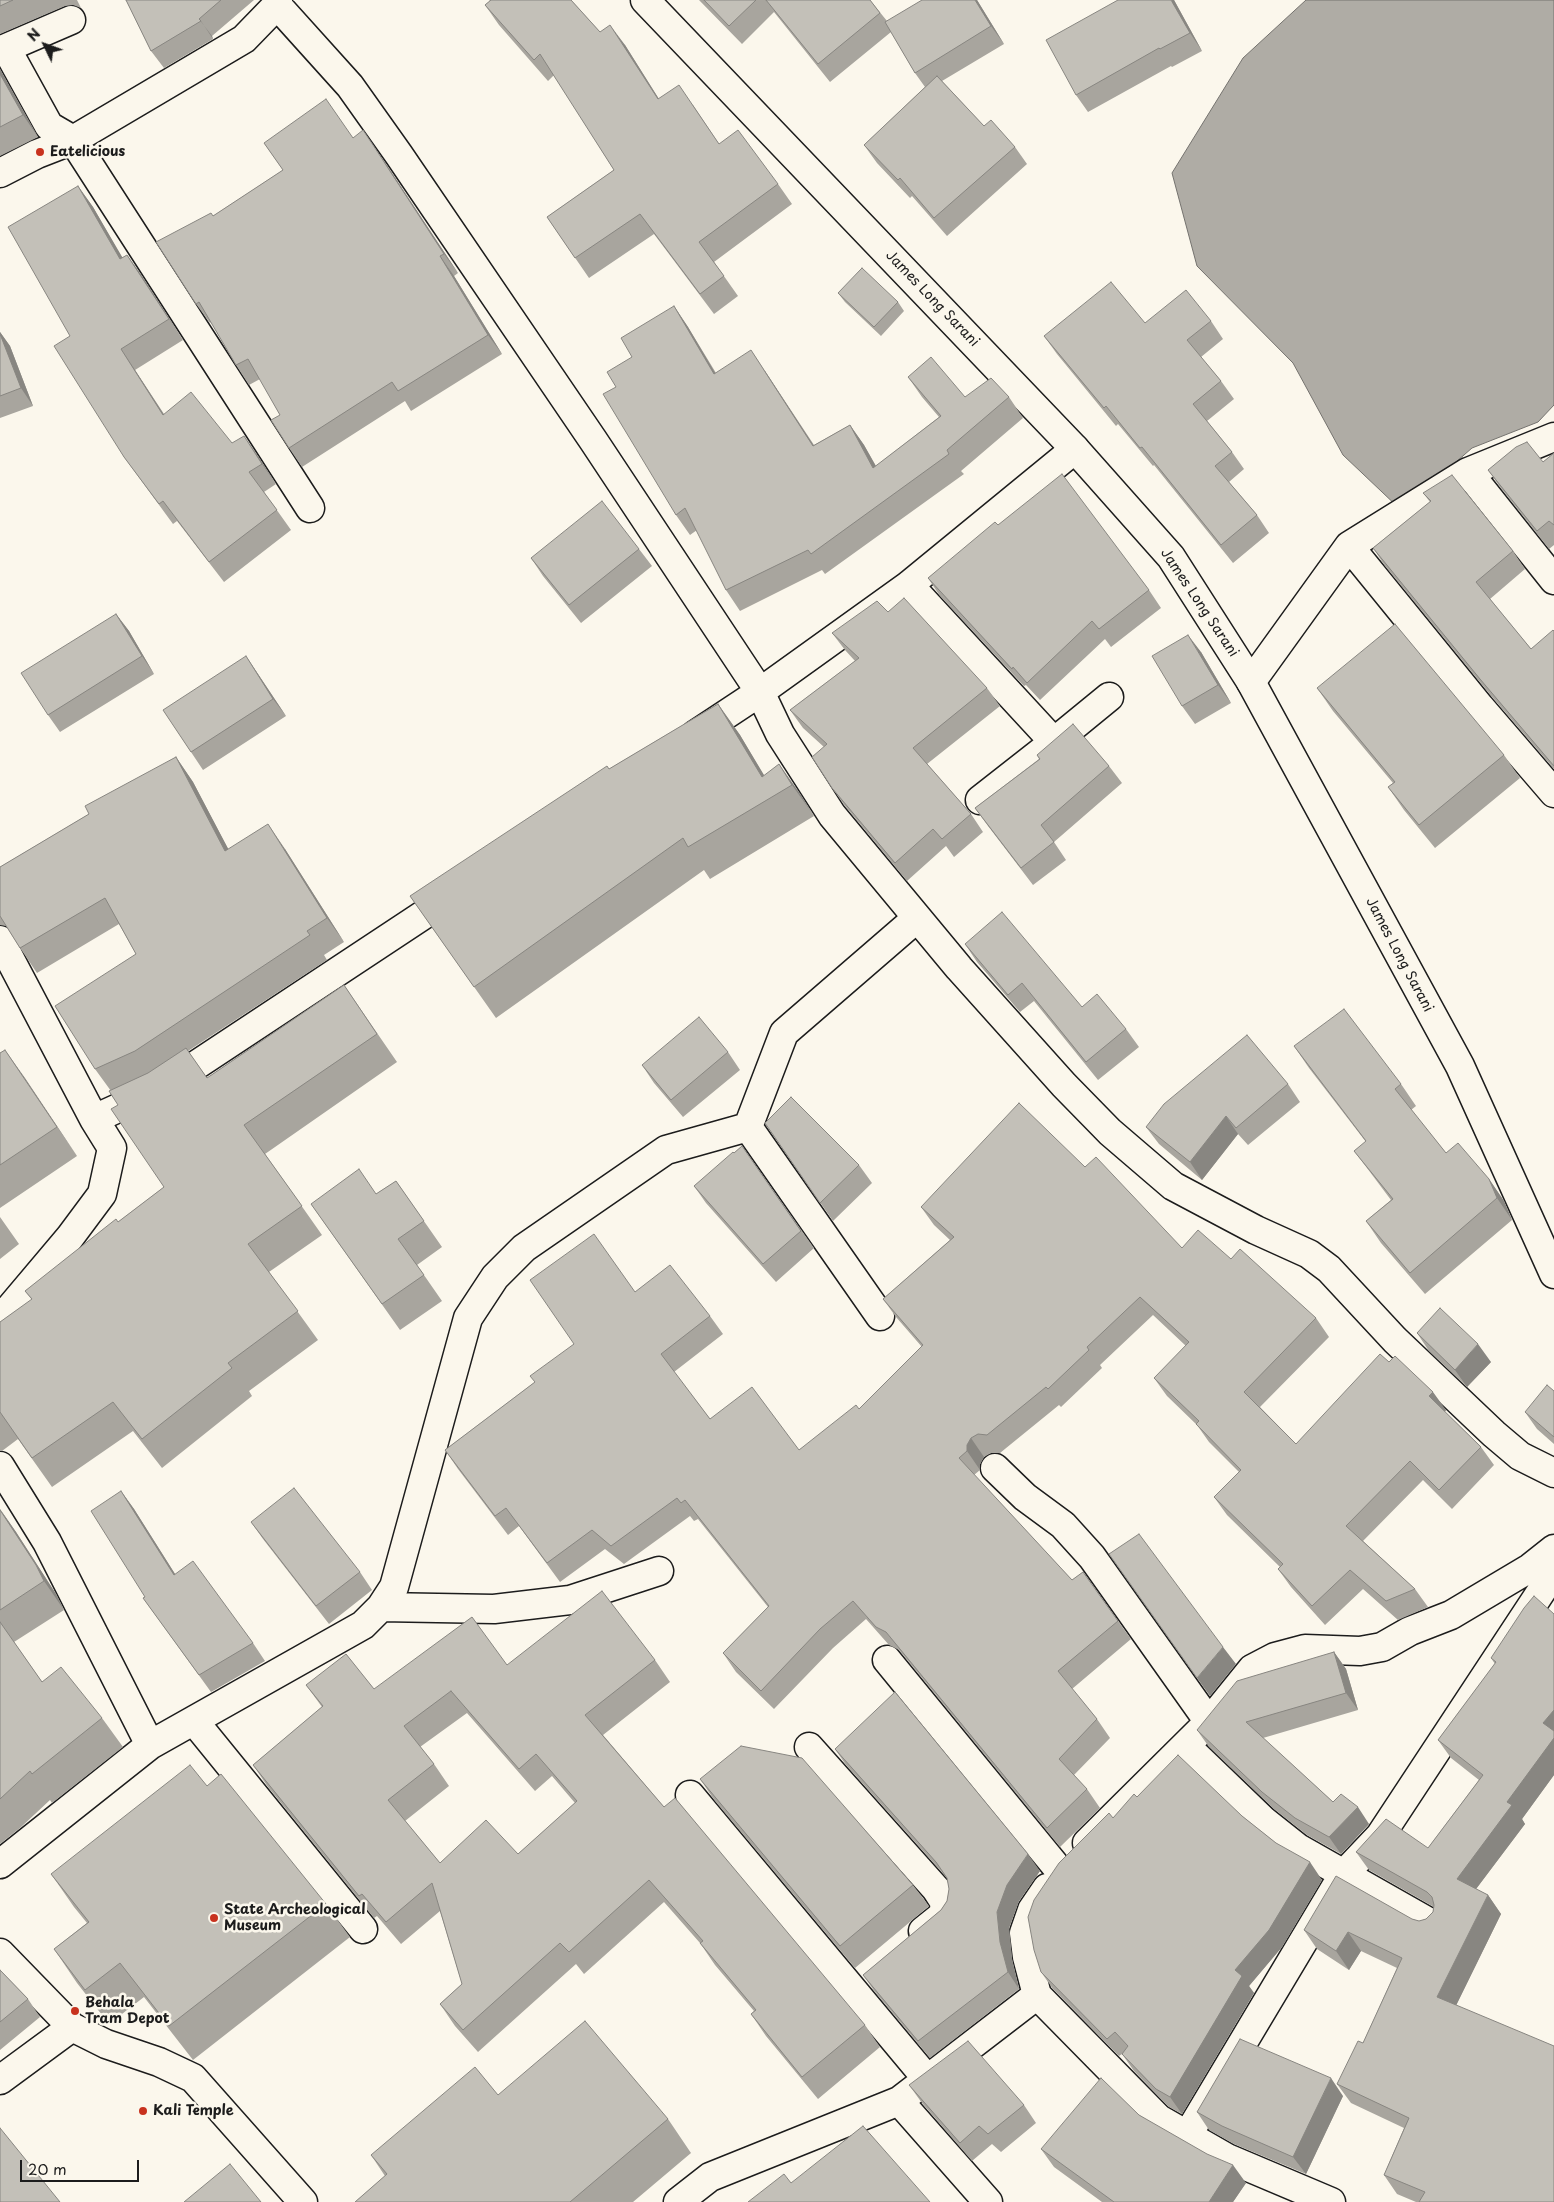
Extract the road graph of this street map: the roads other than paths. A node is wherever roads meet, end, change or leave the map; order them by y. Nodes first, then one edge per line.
1 (645, 0) edge
2 (278, 2) edge
3 (71, 20) dead end
4 (73, 140) junction
5 (0, 173) edge
6 (1554, 436) edge
7 (1075, 449) junction
8 (1468, 472) junction
9 (310, 508) dead end
10 (1349, 546) junction
11 (1554, 580) edge
12 (909, 585) junction
13 (1251, 682) junction
14 (760, 692) junction
15 (1109, 697) dead end
16 (1054, 742) junction
17 (678, 746) edge
18 (1554, 793) edge
19 (980, 800) dead end
20 (474, 882) edge
21 (917, 918) junction
22 (0, 940) edge
23 (94, 1120) junction
24 (748, 1127) junction
25 (1554, 1274) edge
26 (880, 1316) dead end
27 (0, 1320) edge
28 (0, 1466) edge
29 (995, 1468) dead end
30 (1554, 1473) edge
31 (1554, 1549) edge
32 (659, 1571) dead end
33 (1554, 1572) edge
34 (381, 1607) junction
35 (887, 1660) dead end
36 (194, 1721) junction
37 (1209, 1722) junction
38 (150, 1745) junction
39 (1186, 1746) junction
40 (809, 1747) dead end
41 (690, 1795) dead end
42 (0, 1864) edge
43 (1059, 1870) junction
44 (1343, 1875) junction
45 (1432, 1924) edge
46 (363, 1929) dead end
47 (905, 1946) edge
48 (0, 1953) edge
49 (876, 1971) edge
50 (853, 1990) junction
51 (1037, 1995) junction
52 (72, 2027) junction
53 (0, 2080) edge
54 (928, 2080) junction
55 (899, 2101) junction
56 (1187, 2136) junction
57 (303, 2202) edge
58 (678, 2202) edge
59 (988, 2202) edge
60 (1331, 2202) edge

1 - 7 street, James Long Sarani
2 - 4 street
2 - 14 street
3 - 4 street
4 - 5 street
4 - 9 street
6 - 8 street
7 - 12 street
7 - 13 street, James Long Sarani
8 - 10 street
8 - 11 street
10 - 13 street
10 - 18 street
12 - 14 street
12 - 16 street
13 - 25 street, James Long Sarani
14 - 17 street
14 - 21 street
15 - 16 street
16 - 19 street
20 - 23 street
21 - 24 street
21 - 30 street
22 - 23 street
23 - 27 street
24 - 26 street
24 - 34 street
28 - 38 street
29 - 37 street
31 - 37 street
32 - 34 street
33 - 44 street
34 - 36 street
35 - 43 street
36 - 38 street
36 - 46 street
37 - 39 street
38 - 42 street
39 - 43 street
39 - 44 street
40 - 47 street
41 - 50 street
43 - 51 street
44 - 45 street
44 - 56 street
48 - 52 street
49 - 50 street
50 - 54 street
51 - 54 street
51 - 56 street
52 - 53 street
52 - 57 street
54 - 55 street
55 - 58 street
55 - 59 street
56 - 60 street

